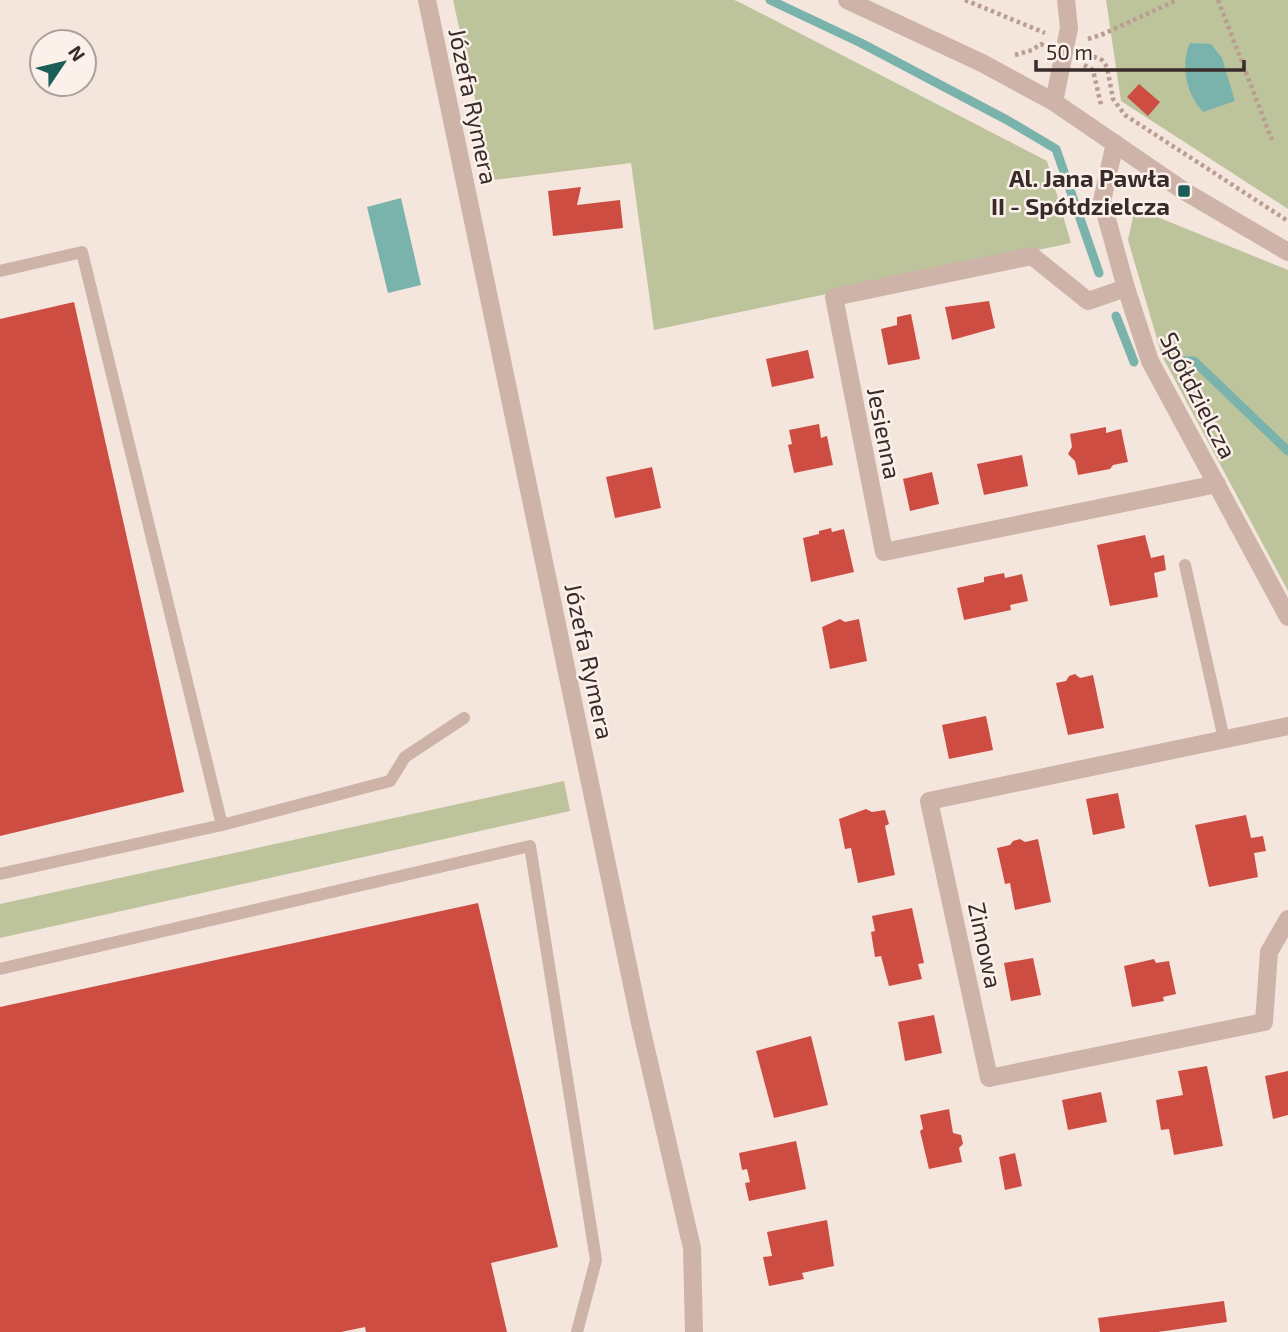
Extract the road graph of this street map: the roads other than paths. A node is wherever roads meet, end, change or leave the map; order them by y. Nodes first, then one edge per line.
1 (427, 0) edge
2 (846, 0) edge
3 (1066, 0) edge
4 (879, 6) edge
5 (1054, 102) junction
6 (1115, 143) junction
7 (1288, 252) edge
8 (0, 271) edge
9 (1126, 288) junction
10 (1217, 484) junction
11 (1185, 565) dead end
12 (1288, 617) edge
13 (464, 718) dead end
14 (1288, 726) edge
15 (1224, 739) junction
16 (222, 825) junction
17 (0, 874) edge
18 (1288, 919) edge
19 (0, 969) edge
20 (577, 1332) edge
21 (694, 1332) edge

1 - 21 street, Józefa Rymera
2 - 4 street
3 - 5 street
4 - 5 street
5 - 6 street
6 - 7 street
6 - 9 street, Spółdzielcza
8 - 16 lane
9 - 10 street, Spółdzielcza
9 - 10 street, Jesienna
10 - 12 street, Spółdzielcza
11 - 15 lane
13 - 16 lane
14 - 15 street, Zimowa
15 - 18 street, Zimowa
16 - 17 lane
19 - 20 lane

